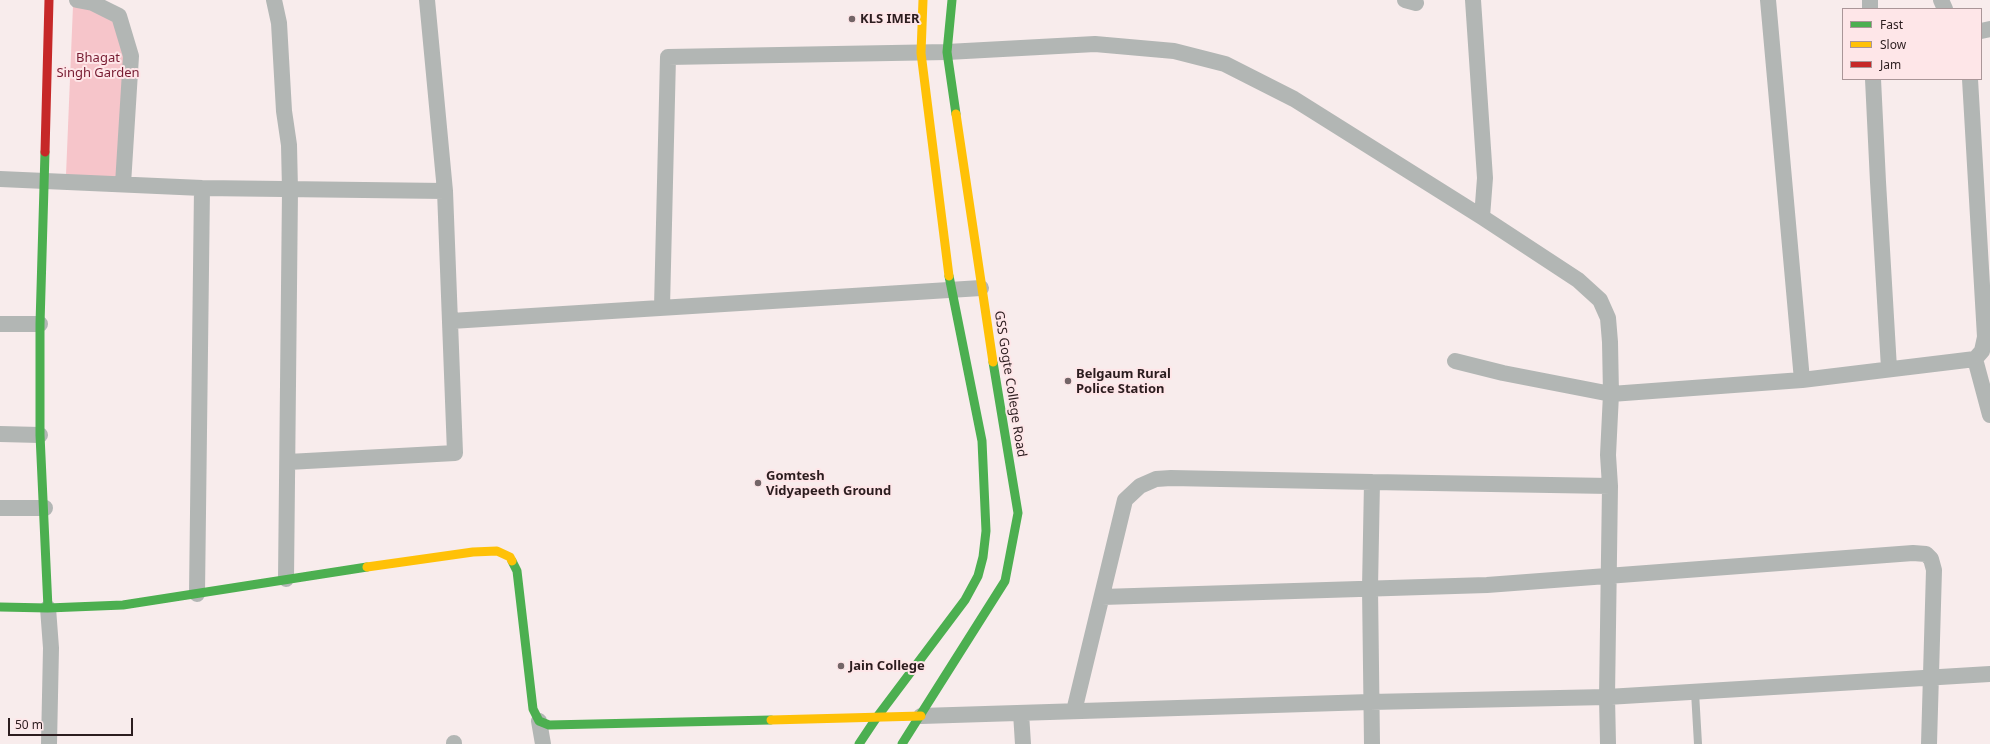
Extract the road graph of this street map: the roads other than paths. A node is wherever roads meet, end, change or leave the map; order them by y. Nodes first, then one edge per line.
1 (49, 0) edge
2 (77, 0) edge
3 (274, 0) edge
4 (427, 0) edge
5 (923, 0) edge
6 (952, 0) edge
7 (1473, 0) edge
8 (1768, 0) edge
9 (947, 52) junction
10 (921, 53) junction
11 (1873, 80) edge
12 (1970, 80) edge
13 (0, 179) edge
14 (44, 181) junction
15 (124, 184) junction
16 (202, 188) junction
17 (290, 190) junction
18 (445, 191) junction
19 (1482, 217) junction
20 (1985, 233) edge
21 (981, 288) junction
22 (951, 290) junction
23 (662, 307) junction
24 (451, 321) junction
25 (0, 324) edge
26 (40, 324) junction
27 (1975, 360) junction
28 (1455, 361) dead end
29 (1890, 368) junction
30 (1802, 380) junction
31 (1611, 394) junction
32 (1990, 415) edge
33 (0, 434) edge
34 (40, 435) junction
35 (288, 462) junction
36 (1372, 482) junction
37 (1610, 486) junction
38 (0, 508) edge
39 (45, 508) junction
40 (1608, 577) junction
41 (286, 579) junction
42 (1370, 588) junction
43 (197, 594) junction
44 (1102, 597) junction
45 (0, 607) edge
46 (48, 608) junction
47 (1990, 674) edge
48 (1931, 677) junction
49 (1695, 692) junction
50 (1607, 697) junction
51 (1370, 702) junction
52 (1074, 711) junction
53 (1021, 713) junction
54 (921, 716) junction
55 (877, 717) junction
56 (539, 721) junction
57 (49, 744) edge
58 (543, 744) edge
59 (859, 744) edge
60 (902, 744) edge
61 (1023, 744) edge
62 (1372, 744) edge
63 (1608, 744) edge
64 (1698, 744) edge
65 (1929, 744) edge

1 - 14 street
2 - 15 street
3 - 17 street
4 - 18 street
5 - 10 street
6 - 9 street, GSS Gogte College Road
7 - 19 street
8 - 30 street
9 - 10 street
9 - 19 street
9 - 21 street, GSS Gogte College Road
10 - 22 street
10 - 23 street
11 - 29 street
12 - 20 street
13 - 14 street
14 - 15 street
14 - 26 street
15 - 16 street
16 - 17 street
16 - 43 street
17 - 18 street
17 - 35 street
18 - 24 street
19 - 31 street
20 - 27 street
21 - 22 street
21 - 54 street, GSS Gogte College Road
22 - 23 street
22 - 55 street
23 - 24 street
24 - 35 street
25 - 26 street
26 - 34 street
27 - 29 street
27 - 32 street
28 - 31 street
29 - 30 street
30 - 31 street
31 - 37 street
33 - 34 street
34 - 39 street
35 - 41 street
36 - 37 street
36 - 42 street
36 - 44 street
37 - 40 street
38 - 39 street
39 - 46 street
40 - 42 street
40 - 48 street
40 - 50 street
41 - 43 street
41 - 56 street
42 - 44 street
42 - 51 street
43 - 46 street
44 - 52 street
45 - 46 street
46 - 57 street
47 - 48 street
48 - 49 street
48 - 65 street
49 - 50 street
49 - 64 lane
50 - 51 street
50 - 63 street
51 - 52 street
51 - 62 street
52 - 53 street
53 - 54 street
53 - 61 street
54 - 55 street
54 - 60 street, GSS Gogte College Road
55 - 56 street
55 - 59 street
56 - 58 street

